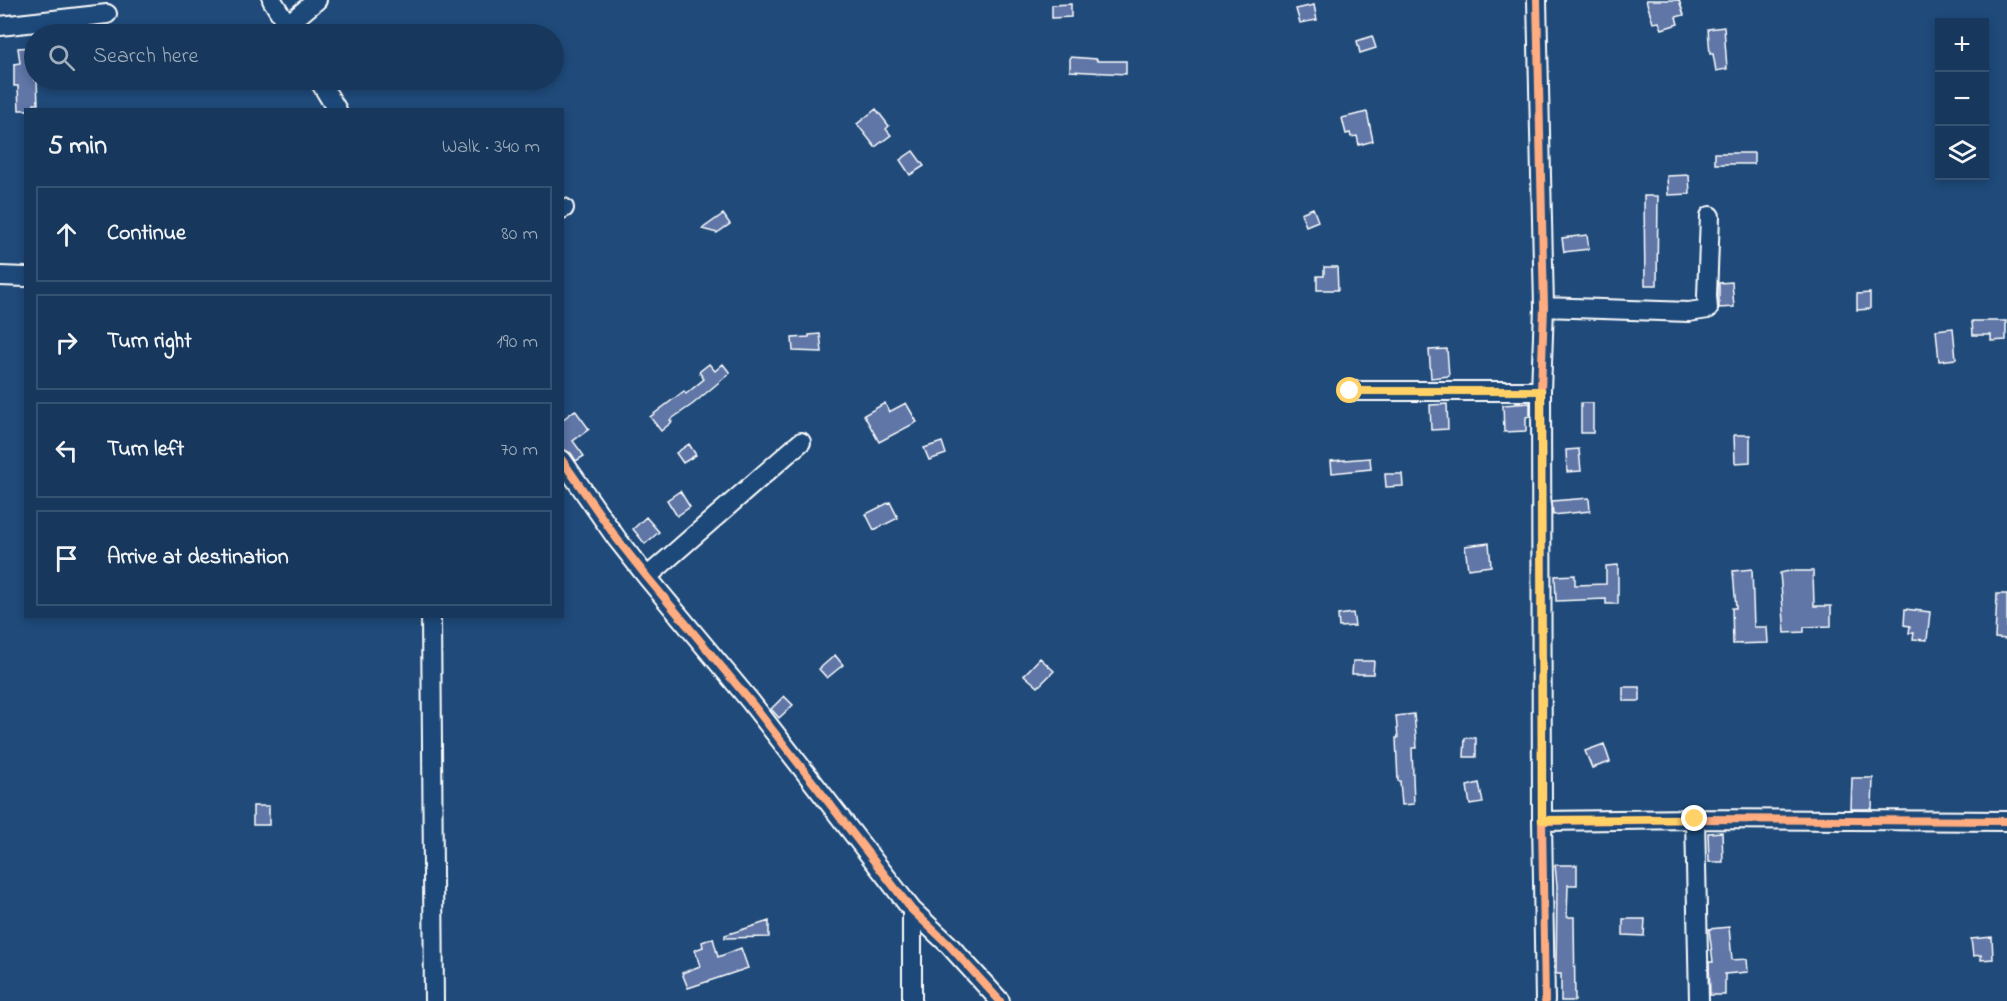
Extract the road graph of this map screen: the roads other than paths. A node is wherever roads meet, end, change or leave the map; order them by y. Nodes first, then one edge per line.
1 (272, 0) edge
2 (317, 0) edge
3 (1537, 0) edge
4 (107, 14) dead end
5 (286, 24) edge
6 (295, 24) edge
7 (0, 26) edge
8 (325, 90) edge
9 (336, 108) edge
10 (1710, 216) dead end
11 (0, 276) edge
12 (24, 277) edge
13 (1544, 307) junction
14 (1350, 391) dead end
15 (1541, 391) junction
16 (801, 442) dead end
17 (564, 463) edge
18 (647, 577) junction
19 (431, 618) edge
20 (1695, 819) junction
21 (1542, 820) junction
22 (2007, 821) edge
23 (912, 910) junction
24 (434, 1001) edge
25 (912, 1001) edge
26 (1000, 1001) edge
27 (1545, 1001) edge
28 (1699, 1001) edge

1 - 5 street
2 - 6 street
3 - 13 street
4 - 7 street
8 - 9 street
10 - 13 street
11 - 12 street
13 - 15 street
14 - 15 street
15 - 21 street
16 - 18 street
17 - 18 street
18 - 23 street
19 - 24 street
20 - 21 street
20 - 22 street
20 - 28 street
21 - 27 street
23 - 25 street
23 - 26 street

